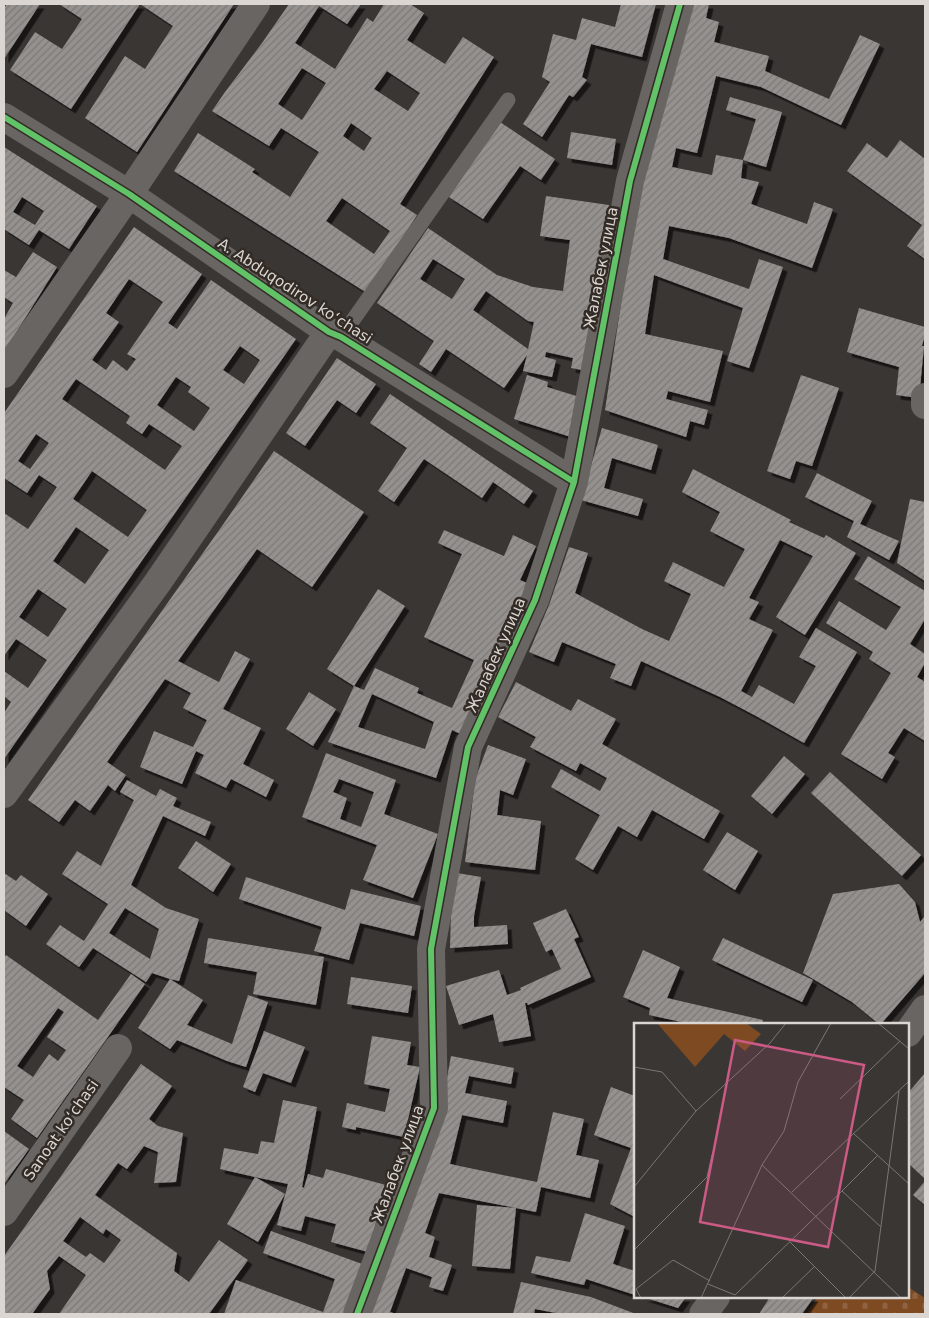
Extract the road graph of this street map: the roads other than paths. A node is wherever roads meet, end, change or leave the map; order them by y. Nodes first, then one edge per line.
1 (256, 4) edge
2 (680, 4) edge
3 (508, 100) dead end
4 (4, 118) edge
5 (129, 194) junction
6 (335, 334) junction
7 (4, 374) edge
8 (925, 397) edge
9 (925, 405) edge
10 (574, 482) junction
11 (4, 794) edge
12 (925, 1009) edge
13 (909, 1032) edge
14 (118, 1048) dead end
15 (4, 1212) edge
16 (715, 1298) edge
17 (357, 1314) edge
18 (703, 1314) edge

1 - 5 street
2 - 10 street, Жалабек улица
3 - 6 lane
4 - 5 street, A. Abduqodirov koʻchasi
5 - 6 street, A. Abduqodirov koʻchasi
5 - 7 street
6 - 10 street, A. Abduqodirov koʻchasi
6 - 11 street
8 - 9 street
10 - 17 street, Жалабек улица
12 - 13 street
14 - 15 street, Sanoat koʻchasi
16 - 18 street

